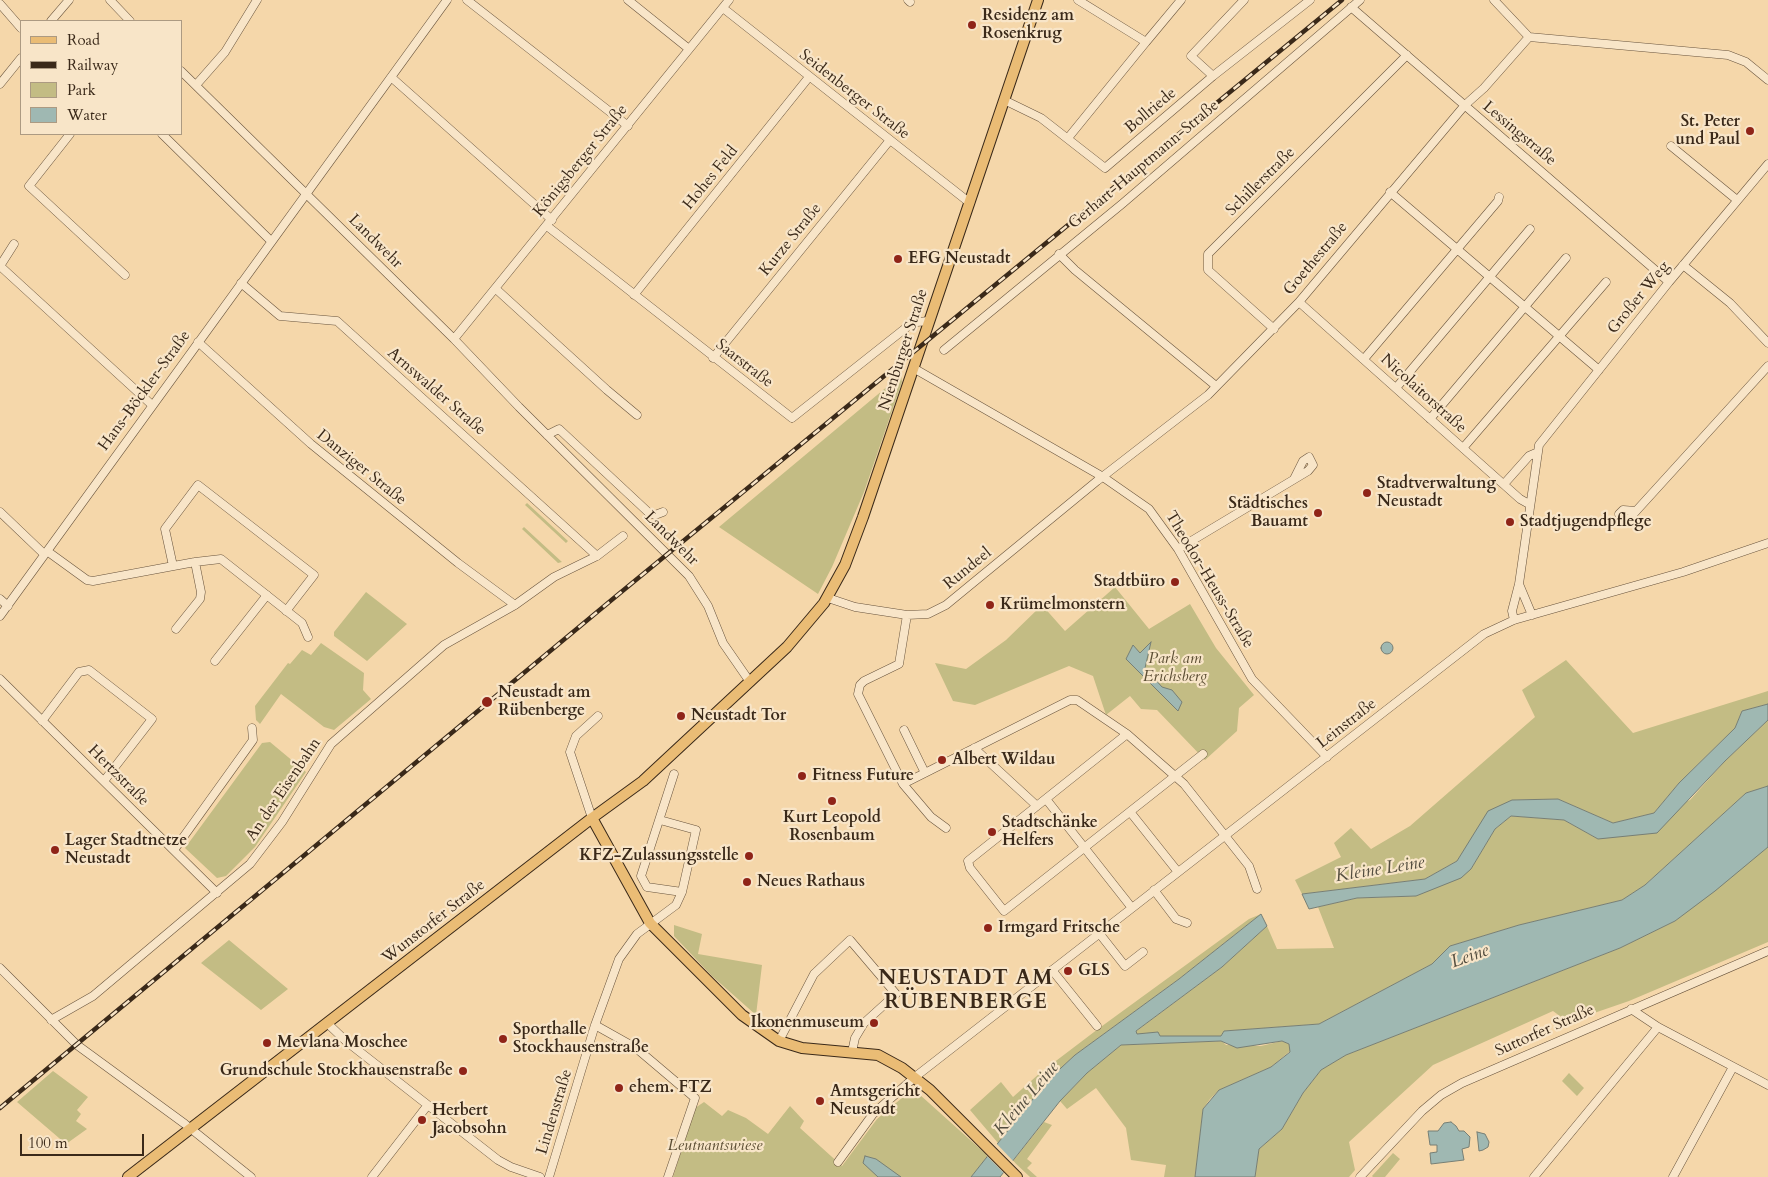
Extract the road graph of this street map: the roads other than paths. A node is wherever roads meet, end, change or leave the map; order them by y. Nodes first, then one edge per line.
1 (69, 0) edge
2 (110, 0) edge
3 (257, 0) edge
4 (447, 0) edge
5 (467, 0) edge
6 (628, 0) edge
7 (729, 0) edge
8 (1038, 0) edge
9 (1078, 0) edge
10 (1181, 0) edge
11 (1244, 0) edge
12 (1310, 0) edge
13 (1360, 0) edge
14 (1494, 0) edge
15 (1507, 0) edge
16 (0, 4) edge
17 (1351, 7) junction
18 (1501, 7) junction
19 (723, 8) junction
20 (52, 20) edge
21 (129, 20) edge
22 (20, 27) edge
23 (1529, 37) junction
24 (1146, 42) junction
25 (689, 49) junction
26 (1407, 55) junction
27 (20, 59) edge
28 (182, 72) edge
29 (1213, 76) junction
30 (391, 77) junction
31 (809, 78) junction
32 (1768, 80) edge
33 (0, 84) edge
34 (196, 85) junction
35 (1004, 100) junction
36 (1465, 105) junction
37 (628, 126) junction
38 (69, 135) edge
39 (163, 135) edge
40 (1068, 138) junction
41 (890, 140) junction
42 (1671, 146) dead end
43 (1768, 164) edge
44 (1390, 192) junction
45 (305, 193) junction
46 (1499, 197) dead end
47 (1737, 200) junction
48 (970, 203) junction
49 (549, 223) junction
50 (1530, 229) dead end
51 (271, 241) junction
52 (14, 244) dead end
53 (1456, 250) junction
54 (1059, 254) junction
55 (1566, 258) dead end
56 (1683, 265) junction
57 (125, 275) dead end
58 (1489, 278) junction
59 (1606, 282) dead end
60 (1669, 282) junction
61 (241, 283) junction
62 (496, 289) junction
63 (634, 295) junction
64 (1299, 302) junction
65 (1525, 307) junction
66 (929, 321) junction
67 (1274, 329) junction
68 (1559, 337) junction
69 (454, 340) junction
70 (198, 342) junction
71 (1768, 343) edge
72 (944, 350) dead end
73 (713, 358) junction
74 (1364, 359) junction
75 (1768, 366) edge
76 (915, 369) junction
77 (1598, 370) junction
78 (1216, 386) junction
79 (1396, 388) junction
80 (152, 405) junction
81 (637, 415) dead end
82 (1430, 419) junction
83 (547, 435) junction
84 (1463, 448) junction
85 (1536, 453) junction
86 (1102, 478) junction
87 (1294, 479) dead end
88 (1504, 484) junction
89 (1529, 504) junction
90 (1636, 511) dead end
91 (0, 512) edge
92 (663, 512) dead end
93 (623, 536) dead end
94 (1768, 543) edge
95 (1178, 549) junction
96 (46, 553) junction
97 (597, 556) junction
98 (195, 562) junction
99 (173, 566) junction
100 (1519, 584) junction
101 (267, 595) junction
102 (828, 598) junction
103 (0, 599) edge
104 (515, 605) junction
105 (8, 606) junction
106 (286, 611) junction
107 (907, 615) junction
108 (1532, 615) junction
109 (0, 616) edge
110 (1514, 620) junction
111 (176, 629) dead end
112 (308, 637) dead end
113 (215, 661) dead end
114 (0, 679) edge
115 (750, 682) junction
116 (598, 716) dead end
117 (42, 721) junction
118 (252, 728) dead end
119 (904, 730) dead end
120 (1127, 734) junction
121 (974, 748) junction
122 (1203, 754) dead end
123 (1327, 757) junction
124 (925, 773) junction
125 (674, 774) dead end
126 (1175, 777) junction
127 (104, 781) junction
128 (904, 784) junction
129 (1046, 799) junction
130 (1037, 806) junction
131 (1131, 813) junction
132 (592, 818) junction
133 (660, 820) junction
134 (946, 828) dead end
135 (1225, 835) junction
136 (1085, 848) junction
137 (174, 850) junction
138 (1178, 872) junction
139 (1257, 888) dead end
140 (1154, 890) junction
141 (682, 892) junction
142 (217, 893) junction
143 (1132, 908) junction
144 (650, 923) junction
145 (1187, 923) dead end
146 (1099, 933) junction
147 (1768, 951) edge
148 (1143, 952) dead end
149 (0, 968) edge
150 (1052, 970) junction
151 (1631, 1009) junction
152 (51, 1020) junction
153 (327, 1023) junction
154 (595, 1025) junction
155 (1097, 1026) dead end
156 (1658, 1028) junction
157 (779, 1041) junction
158 (852, 1052) junction
159 (1733, 1067) junction
160 (915, 1077) junction
161 (1768, 1085) edge
162 (427, 1106) junction
163 (191, 1128) junction
164 (838, 1162) dead end
165 (1014, 1173) edge
166 (128, 1177) edge
167 (251, 1177) edge
168 (372, 1177) edge
169 (540, 1177) edge
170 (549, 1177) edge
171 (668, 1177) edge
172 (1360, 1177) edge
173 (1534, 1177) edge
174 (1673, 1177) edge

1 - 20 street
2 - 21 street
3 - 34 street
4 - 30 street, Hans-Böckler-Straße
5 - 37 street
6 - 25 street
7 - 19 street, Königsberger Straße
8 - 35 main road, Nienburger Straße
9 - 24 street
10 - 24 street
11 - 29 street
12 - 29 street, Bollriede
13 - 17 street, Gerhart-Hauptmann-Straße
14 - 18 street
15 - 18 street
16 - 22 street
17 - 26 street, Lessingstraße
17 - 54 street, Gerhart-Hauptmann-Straße
18 - 23 street
19 - 25 street, Königsberger Straße
19 - 31 street, Seidenberger Straße
23 - 32 street
23 - 36 street, Goethestraße
24 - 40 street
25 - 37 street, Königsberger Straße
26 - 36 street, Lessingstraße
26 - 67 street, Schillerstraße
27 - 33 street
28 - 34 street, Landwehr
29 - 40 street, Bollriede
30 - 45 street, Hans-Böckler-Straße
30 - 49 street, Saarstraße
31 - 41 street, Seidenberger Straße
31 - 63 street, Hohes Feld
34 - 45 street, Landwehr
35 - 40 street, Bollriede
35 - 48 main road, Nienburger Straße
36 - 44 street, Goethestraße
36 - 60 street, Lessingstraße
37 - 49 street, Königsberger Straße
38 - 57 street
39 - 51 street
41 - 48 street, Seidenberger Straße
41 - 73 street, Kurze Straße
42 - 47 street
43 - 47 street, Großer Weg
44 - 53 street
44 - 64 street, Goethestraße
45 - 51 street, Hans-Böckler-Straße
45 - 69 street, Landwehr
46 - 53 street
47 - 56 street, Großer Weg
48 - 66 main road, Nienburger Straße
49 - 62 street, Königsberger Straße
49 - 63 street, Saarstraße
50 - 58 street
51 - 61 street, Hans-Böckler-Straße
52 - 80 street
53 - 58 street
53 - 74 street
54 - 72 street, Gerhart-Hauptmann-Straße
54 - 78 street
55 - 65 street
56 - 60 street, Großer Weg
56 - 71 street
58 - 65 street
58 - 79 street
59 - 68 street
60 - 77 street, Großer Weg
61 - 70 street, Hans-Böckler-Straße
61 - 97 street, Arnswalder Straße
62 - 69 street, Königsberger Straße
62 - 81 street
63 - 73 street, Saarstraße
64 - 67 street, Goethestraße
64 - 74 street, Nicolaitorstraße
65 - 68 street
65 - 82 street
66 - 73 street, Saarstraße
66 - 76 main road, Nienburger Straße
67 - 78 street, Goethestraße
68 - 77 street
68 - 84 street
69 - 83 street, Landwehr
70 - 80 street, Hans-Böckler-Straße
70 - 104 street, Danziger Straße
74 - 79 street, Nicolaitorstraße
75 - 90 street
76 - 86 street, Theodor-Heuss-Straße
76 - 102 main road, Nienburger Straße
77 - 85 street, Großer Weg
78 - 86 street, Goethestraße
79 - 82 street, Nicolaitorstraße
80 - 96 street, Hans-Böckler-Straße
82 - 84 street, Nicolaitorstraße
83 - 92 street, Landwehr
83 - 115 street, Landwehr
84 - 88 street, Nicolaitorstraße
85 - 88 street, Großer Weg
85 - 89 street, Großer Weg
86 - 95 street, Theodor-Heuss-Straße
86 - 107 street, Rundeel
87 - 95 street
88 - 89 street, Nicolaitorstraße
89 - 100 street, Großer Weg
91 - 96 street
93 - 97 street, An der Eisenbahn
94 - 108 street, Leinstraße
95 - 123 street, Theodor-Heuss-Straße
96 - 99 street
96 - 105 street, Hans-Böckler-Straße
97 - 104 street, An der Eisenbahn
98 - 99 street
98 - 101 street
98 - 111 street
99 - 106 street
100 - 108 street, Großer Weg
100 - 110 street, Großer Weg
101 - 106 street
101 - 113 street
102 - 107 street, Rundeel
102 - 115 main road, Nienburger Straße
103 - 105 street
104 - 142 street, An der Eisenbahn
105 - 109 street, Hans-Böckler-Straße
106 - 112 street
107 - 128 street
108 - 110 street, Leinstraße
110 - 123 street, Leinstraße
114 - 117 street, Hertzstraße
115 - 132 main road, Wunstorfer Straße
116 - 132 street
117 - 127 street, Hertzstraße
117 - 127 street
118 - 137 street
119 - 124 street
120 - 121 street
120 - 126 street
120 - 129 street
121 - 124 street
121 - 130 street
122 - 126 street
123 - 135 street, Leinstraße
124 - 128 street
125 - 133 street
126 - 131 street
126 - 135 street
127 - 137 street, Hertzstraße
128 - 134 street
129 - 130 street
129 - 136 street
130 - 136 street
131 - 136 street
131 - 138 street
132 - 144 main road
132 - 153 main road, Wunstorfer Straße
133 - 141 street
133 - 141 street
135 - 138 street, Leinstraße
135 - 139 street
136 - 143 street
137 - 142 street, Hertzstraße
138 - 140 street, Leinstraße
140 - 143 street, Leinstraße
140 - 145 street
141 - 144 street, Lindenstraße
142 - 152 street, An der Eisenbahn
143 - 146 street, Leinstraße
144 - 154 street, Lindenstraße
144 - 157 main road
146 - 148 street
146 - 150 street, Leinstraße
147 - 151 street, Suttorfer Straße
149 - 152 street
150 - 155 street
150 - 160 street, Leinstraße
151 - 156 street
151 - 172 street, Suttorfer Straße
152 - 163 street
153 - 162 street
153 - 163 main road, Wunstorfer Straße
154 - 170 street, Lindenstraße
154 - 171 street
156 - 159 street
156 - 173 street
157 - 158 main road
157 - 158 street
158 - 160 main road
159 - 161 street
159 - 174 street
160 - 164 street, Leinstraße
160 - 165 main road
162 - 168 street
162 - 169 street
163 - 166 main road, Wunstorfer Straße
163 - 167 street

